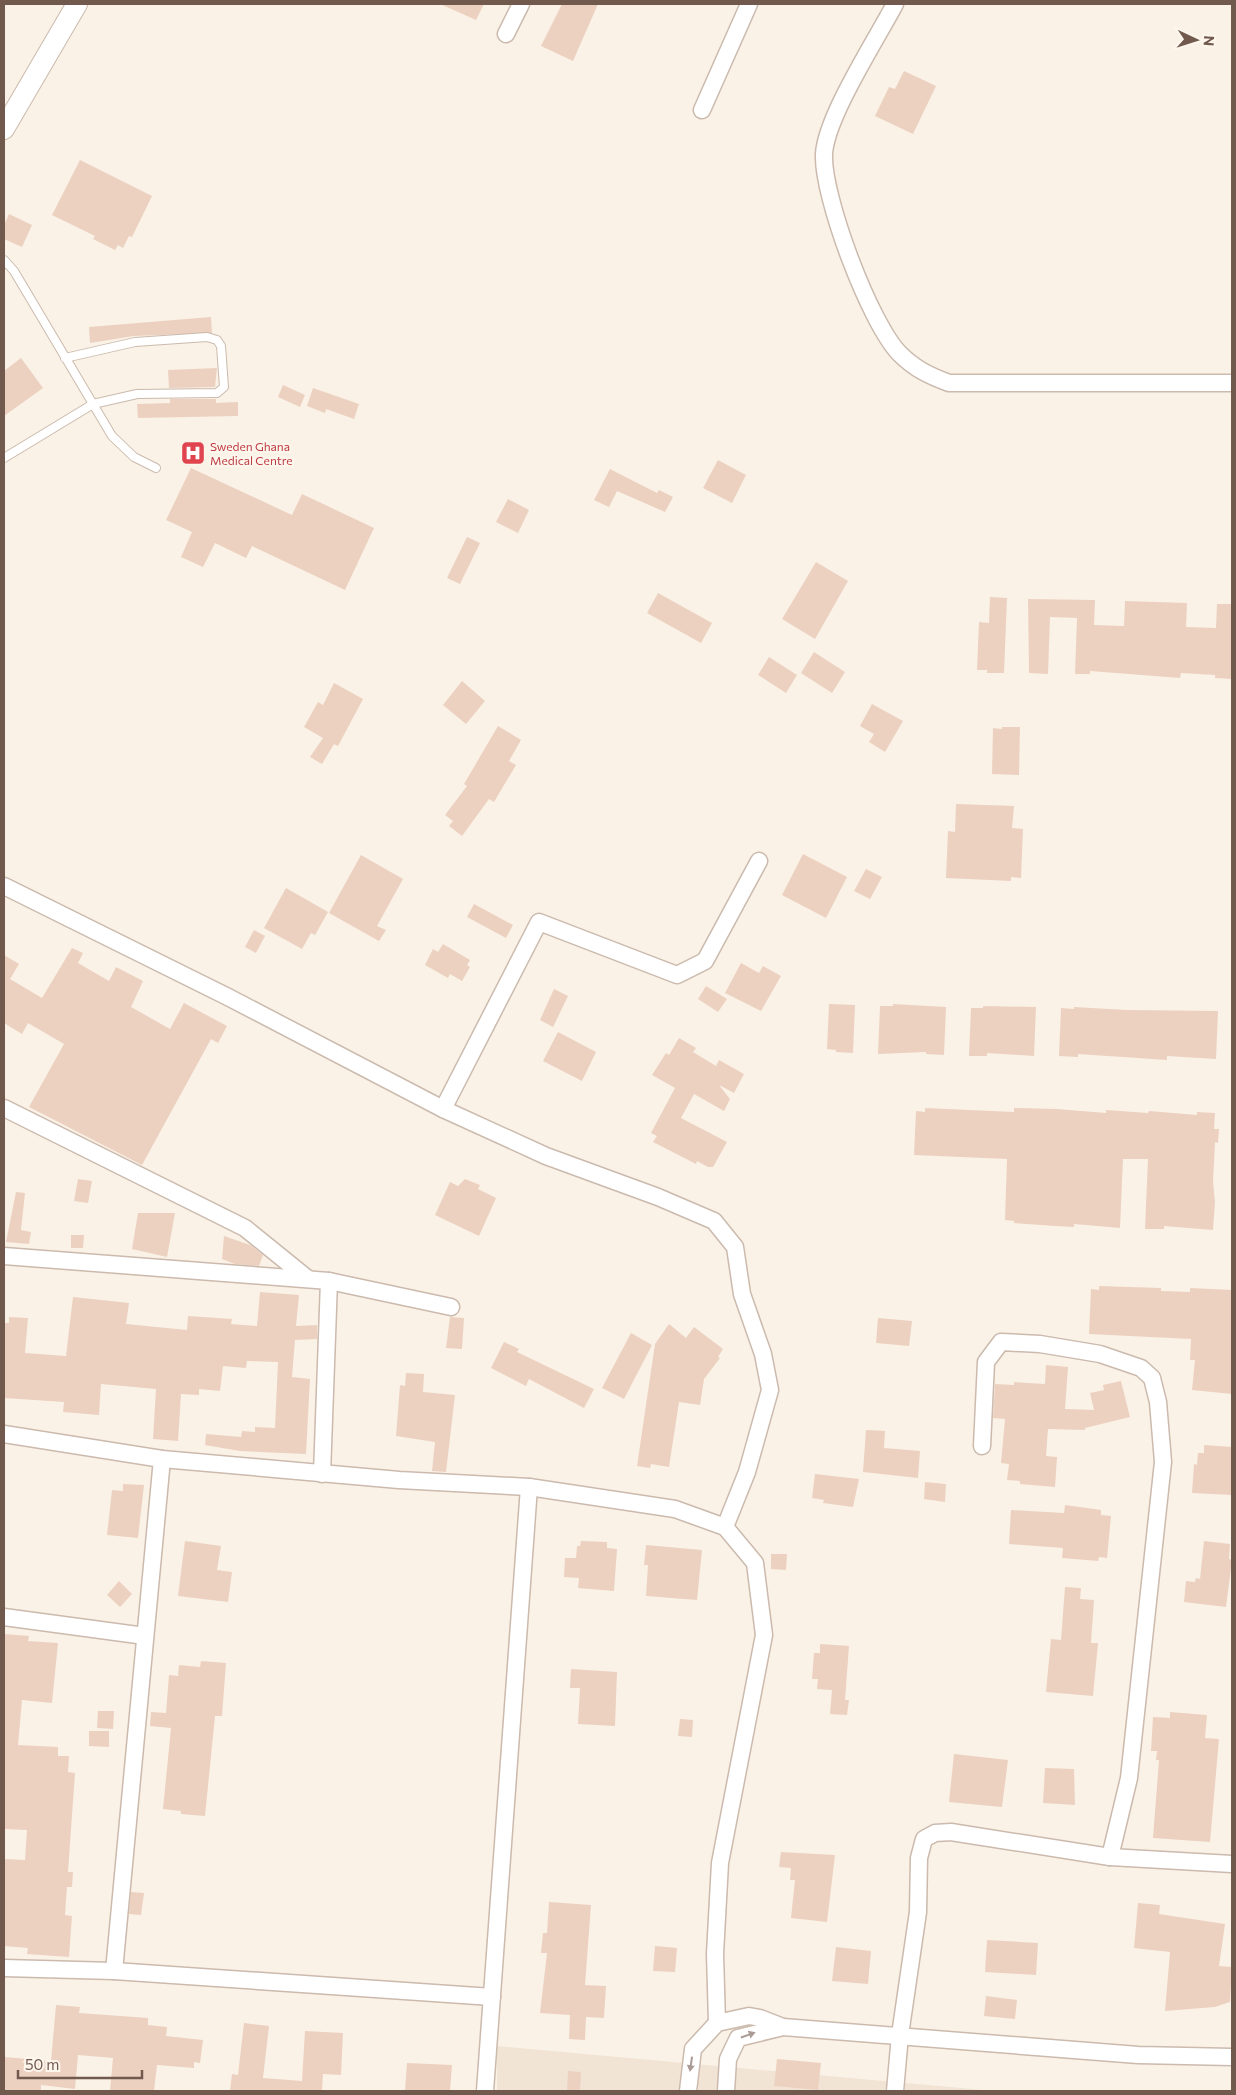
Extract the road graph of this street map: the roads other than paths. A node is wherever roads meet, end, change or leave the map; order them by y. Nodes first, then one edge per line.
1 (76, 4) edge
2 (521, 4) edge
3 (749, 4) edge
4 (895, 4) edge
5 (506, 34) dead end
6 (702, 110) dead end
7 (4, 129) edge
8 (4, 260) edge
9 (65, 358) junction
10 (1232, 383) edge
11 (93, 404) junction
12 (4, 458) edge
13 (156, 468) dead end
14 (759, 861) dead end
15 (4, 886) edge
16 (4, 1108) edge
17 (443, 1109) junction
18 (4, 1256) edge
19 (308, 1279) junction
20 (329, 1281) junction
21 (451, 1308) dead end
22 (4, 1434) edge
23 (982, 1446) dead end
24 (162, 1459) junction
25 (322, 1474) junction
26 (529, 1487) junction
27 (725, 1528) junction
28 (4, 1617) edge
29 (145, 1636) junction
30 (1110, 1857) junction
31 (1232, 1864) edge
32 (4, 1968) edge
33 (114, 1971) junction
34 (492, 1997) junction
35 (717, 2023) junction
36 (784, 2027) junction
37 (900, 2035) junction
38 (1232, 2057) edge
39 (485, 2091) edge
40 (688, 2091) edge
41 (726, 2091) edge
42 (895, 2091) edge

1 - 7 street
2 - 5 street
3 - 6 street
4 - 10 street
8 - 9 lane
9 - 11 lane
9 - 11 lane
11 - 12 lane
11 - 13 lane
14 - 17 street
15 - 17 street
16 - 19 street
17 - 27 street
18 - 19 street
19 - 20 street
20 - 21 street
20 - 25 street
22 - 24 street
23 - 30 street
24 - 25 street
24 - 29 street
25 - 26 street
26 - 27 street
26 - 34 street
27 - 35 street
28 - 29 street
29 - 33 street
30 - 31 street
30 - 37 street
32 - 33 street
33 - 34 street
34 - 39 street
35 - 36 street
35 -> 40 street
36 - 37 street
41 -> 36 street
37 - 38 street
37 - 42 street

